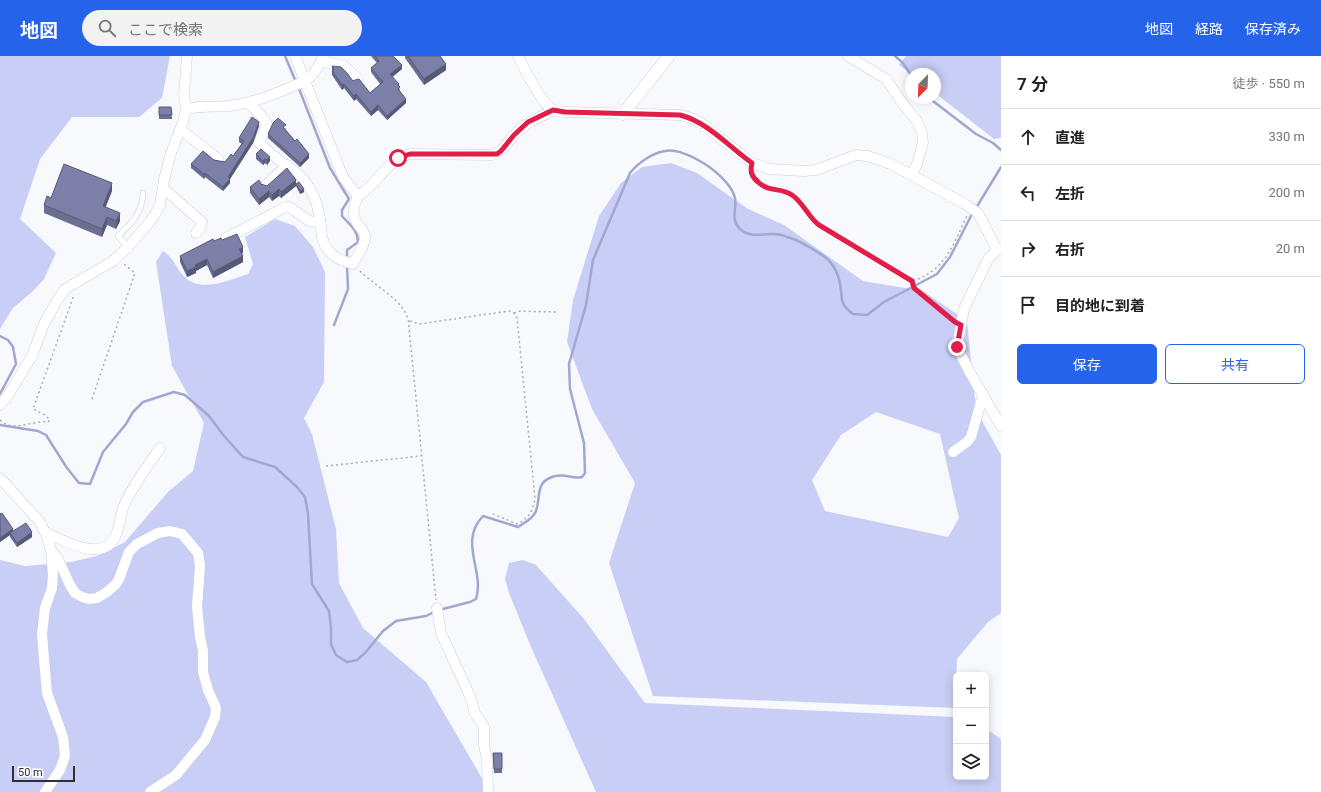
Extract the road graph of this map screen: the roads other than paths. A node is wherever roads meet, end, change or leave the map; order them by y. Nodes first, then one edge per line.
1 (187, 56) edge
2 (295, 56) edge
3 (518, 56) edge
4 (669, 56) edge
5 (848, 56) edge
6 (322, 59) edge
7 (358, 78) edge
8 (299, 83) junction
9 (249, 103) junction
10 (186, 109) junction
11 (553, 110) junction
12 (623, 114) junction
13 (180, 129) junction
14 (218, 158) dead end
15 (287, 166) junction
16 (912, 175) junction
17 (265, 186) edge
18 (163, 188) junction
19 (143, 193) dead end
20 (358, 196) junction
21 (320, 220) junction
22 (196, 233) dead end
23 (226, 238) edge
24 (128, 247) junction
25 (999, 251) edge
26 (983, 395) junction
27 (0, 405) edge
28 (1001, 426) edge
29 (160, 448) dead end
30 (954, 452) dead end
31 (0, 478) edge
32 (45, 532) junction
33 (51, 550) junction
34 (437, 610) road end
35 (45, 792) edge
36 (150, 792) edge
37 (488, 792) edge

1 - 10 street
2 - 8 street
3 - 11 street
4 - 12 street
5 - 16 street
6 - 7 street
6 - 8 street
8 - 9 street
8 - 20 street
9 - 10 street
9 - 15 street
10 - 13 street
11 - 12 street
11 - 20 street
12 - 16 street
13 - 14 street
13 - 18 street
15 - 17 street
15 - 21 street
16 - 25 street
18 - 22 street
18 - 24 street
19 - 24 lane
20 - 21 street
21 - 23 street
24 - 27 street
25 - 26 street
26 - 28 street
26 - 30 street
29 - 32 street
31 - 32 street
32 - 33 street
33 - 35 street
33 - 36 street
34 - 37 street

